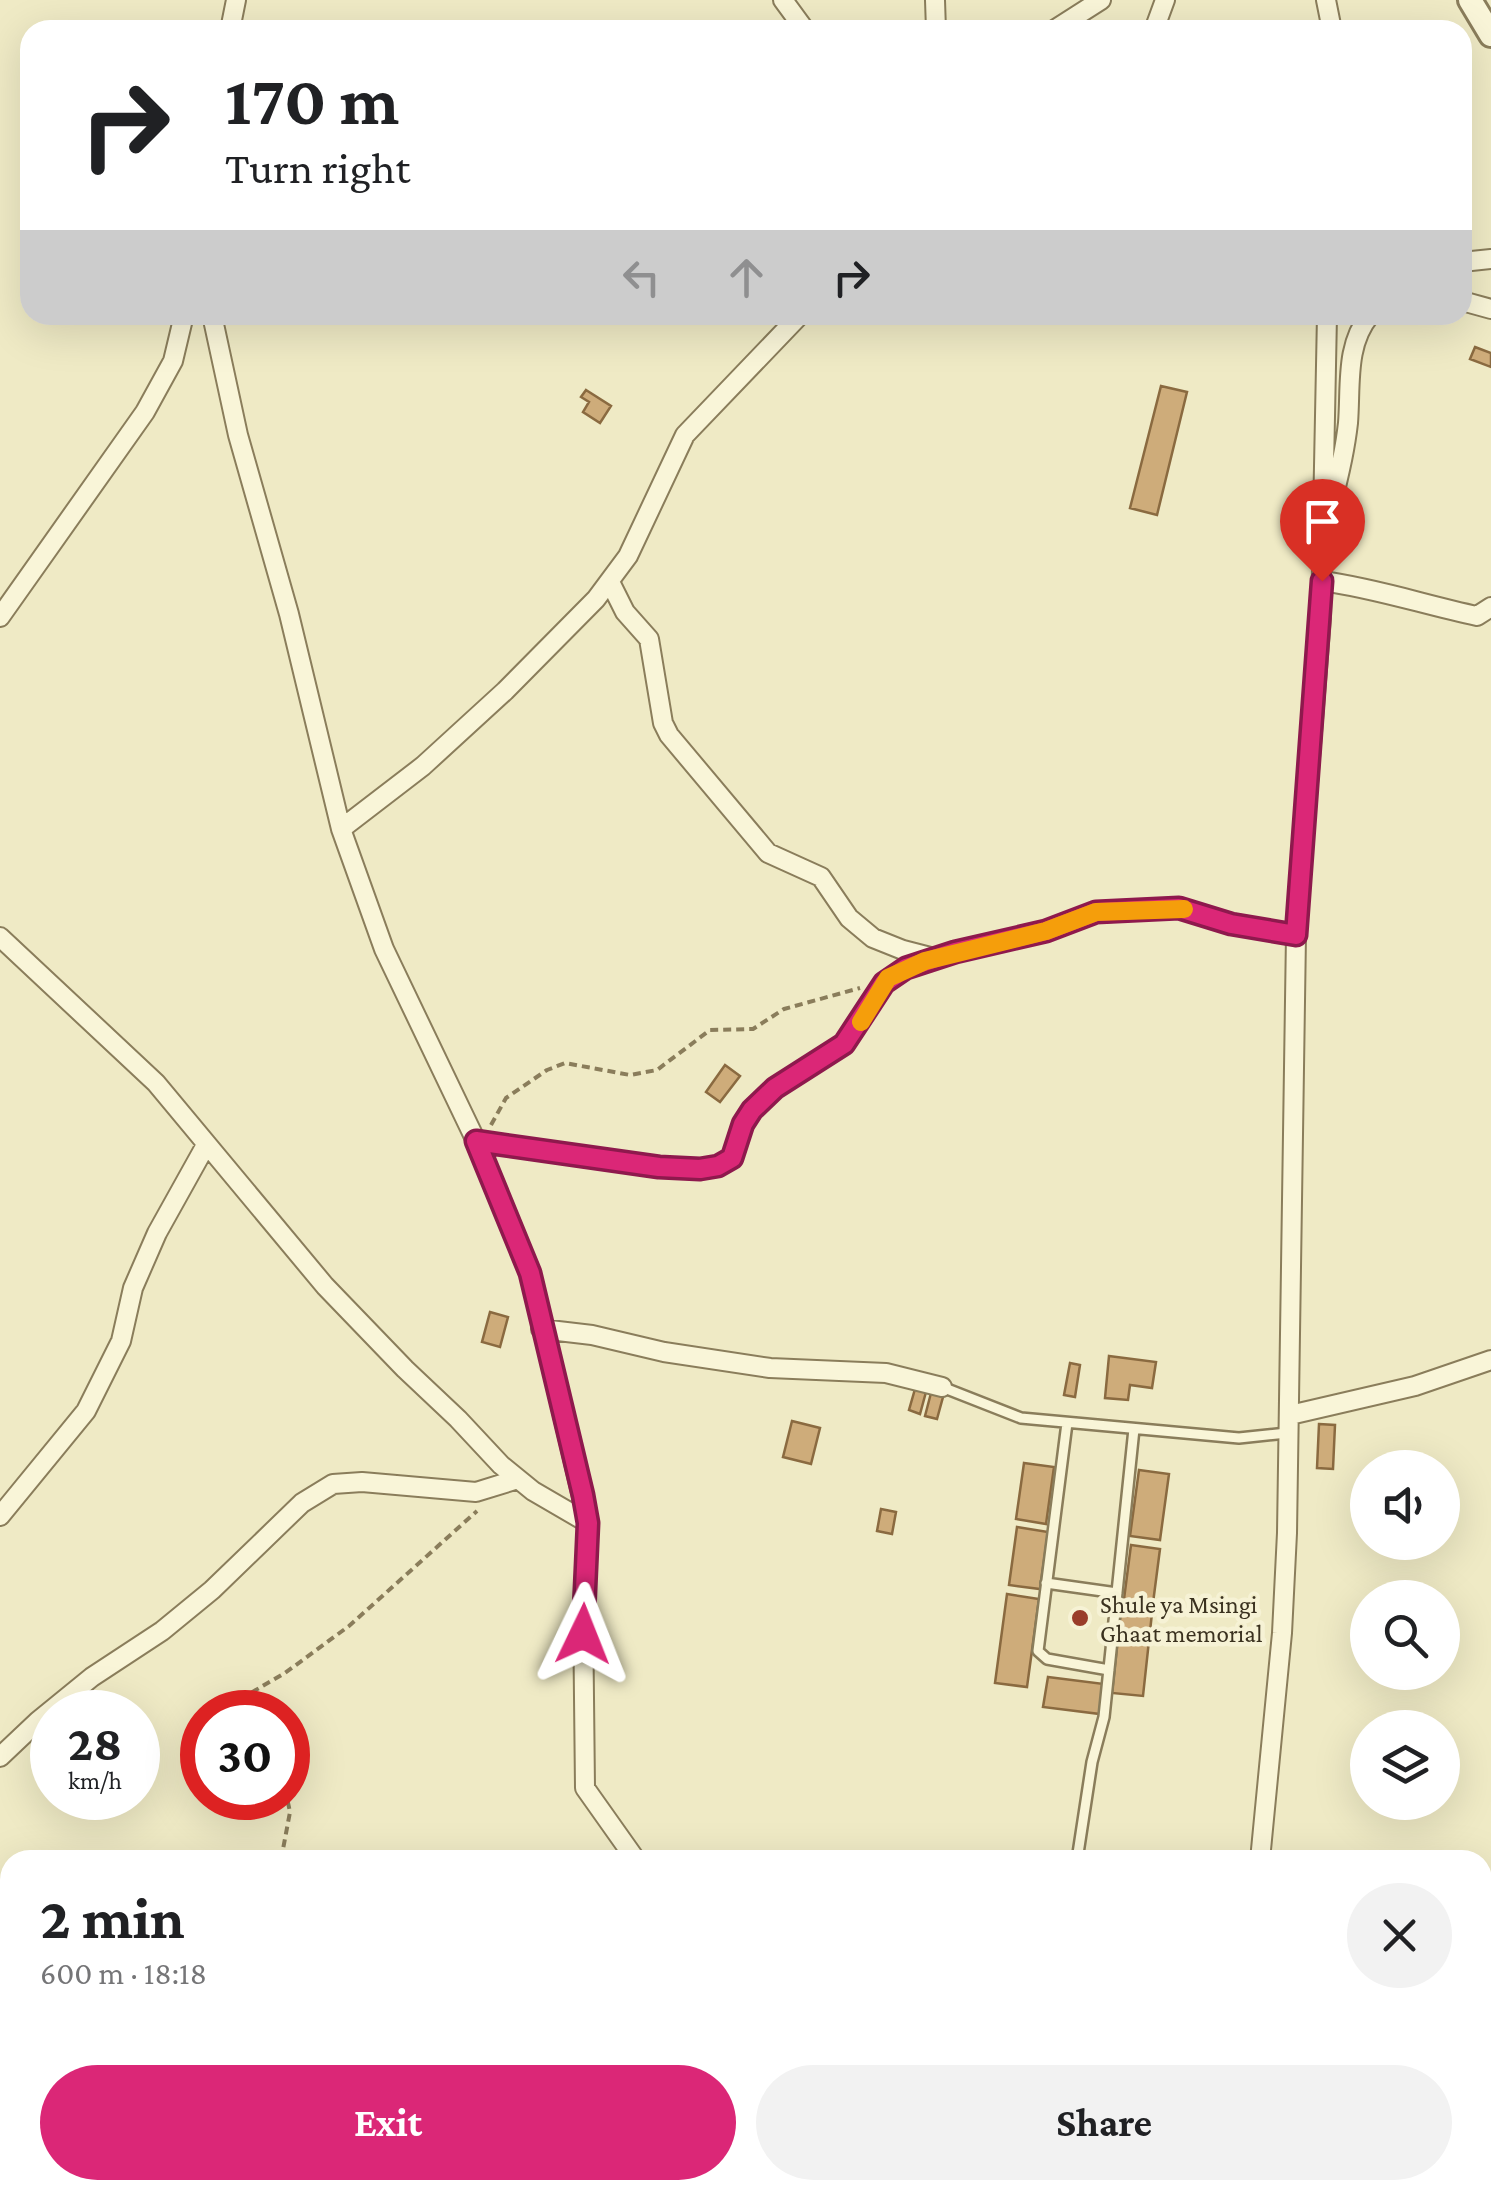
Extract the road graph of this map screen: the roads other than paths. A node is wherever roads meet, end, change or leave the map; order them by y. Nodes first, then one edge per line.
1 (1101, 0) edge
2 (1470, 0) edge
3 (1070, 20) edge
4 (1491, 35) edge
5 (182, 325) edge
6 (214, 325) edge
7 (790, 325) edge
8 (1327, 325) edge
9 (1362, 325) edge
10 (1325, 526) junction
11 (1322, 581) junction
12 (610, 582) junction
13 (1491, 607) edge
14 (0, 617) edge
15 (342, 829) junction
16 (1296, 935) junction
17 (0, 936) edge
18 (935, 958) junction
19 (484, 1143) junction
20 (206, 1144) junction
21 (542, 1329) junction
22 (1491, 1360) edge
23 (942, 1387) joint
24 (1067, 1423) junction
25 (1289, 1424) junction
26 (1134, 1429) junction
27 (512, 1481) junction
28 (0, 1516) edge
29 (588, 1523) junction
30 (1046, 1583) junction
31 (1117, 1593) junction
32 (1109, 1670) junction
33 (0, 1758) edge
34 (629, 1850) edge
35 (1079, 1850) edge
36 (1261, 1850) edge

1 - 3 street
2 - 4 street
5 - 14 street
6 - 15 street
7 - 12 street
8 - 10 street
9 - 10 street
10 - 11 street
11 - 13 street
11 - 16 street
12 - 15 street
12 - 18 street
15 - 19 street
16 - 18 street
16 - 25 street
17 - 20 street
18 - 19 street
19 - 21 street
20 - 27 street
20 - 28 street
21 - 23 street
21 - 29 street
22 - 25 street
23 - 24 lane
24 - 26 lane
24 - 30 lane
25 - 26 lane
25 - 36 street
26 - 31 lane
27 - 29 street
27 - 33 street
29 - 34 street
30 - 31 lane
30 - 32 lane
31 - 32 lane
32 - 35 lane

